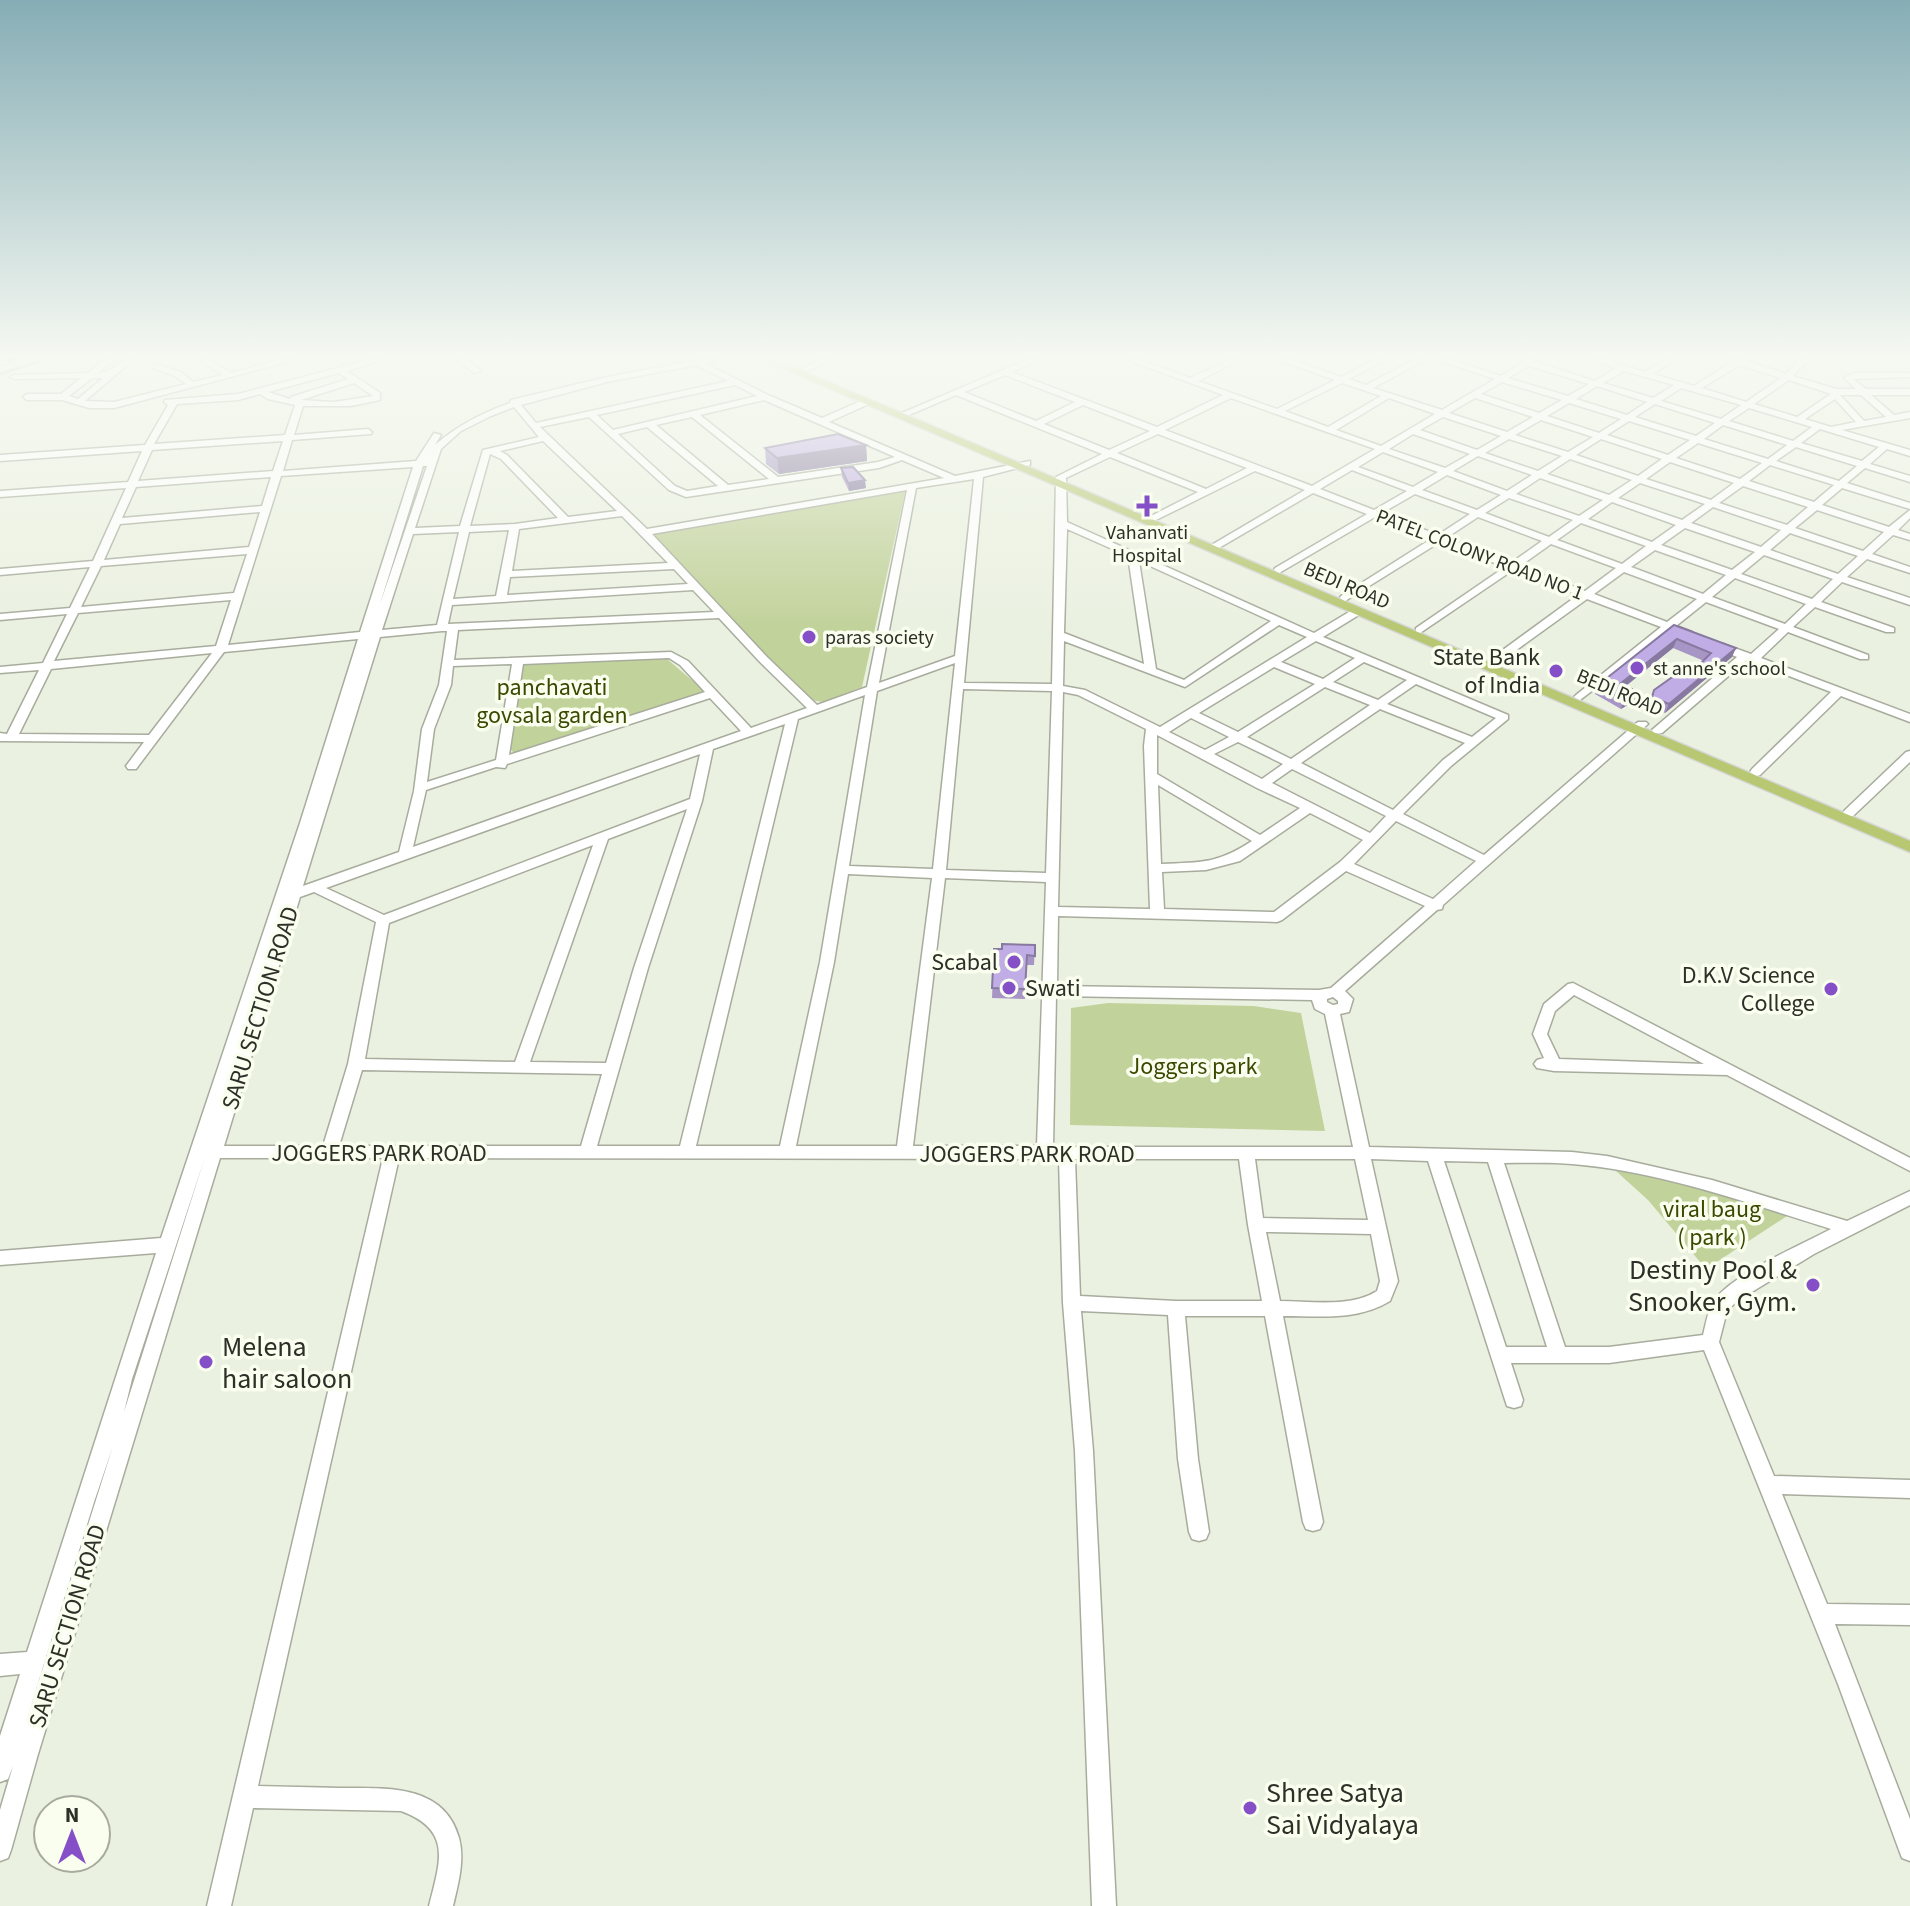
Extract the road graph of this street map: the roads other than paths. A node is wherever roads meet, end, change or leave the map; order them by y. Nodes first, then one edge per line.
1 (134, 449) edge
2 (148, 449) edge
3 (282, 449) edge
4 (431, 449) edge
5 (436, 449) edge
6 (490, 449) joint
7 (556, 449) edge
8 (629, 449) edge
9 (679, 449) edge
10 (737, 449) edge
11 (885, 449) edge
12 (982, 449) edge
13 (986, 449) edge
14 (1098, 449) edge
15 (1121, 449) edge
16 (1205, 449) edge
17 (1382, 449) joint
18 (1466, 449) edge
19 (1485, 449) edge
20 (1547, 449) edge
21 (1580, 449) edge
22 (1641, 449) edge
23 (1682, 449) edge
24 (1728, 449) edge
25 (1788, 449) edge
26 (1811, 449) edge
27 (1882, 449) edge
28 (1478, 453) junction
29 (1110, 454) junction
30 (1569, 456) junction
31 (903, 457) junction
32 (0, 458) edge
33 (1669, 458) junction
34 (1770, 462) junction
35 (424, 465) junction
36 (1022, 465) junction
37 (1863, 465) junction
38 (1351, 467) junction
39 (1254, 468) junction
40 (1447, 472) junction
41 (274, 475) junction
42 (979, 475) junction
43 (1540, 475) junction
44 (954, 479) junction
45 (1639, 479) junction
46 (1910, 479) edge
47 (777, 481) junction
48 (1061, 482) junction
49 (1743, 482) junction
50 (1840, 484) junction
51 (131, 486) junction
52 (912, 487) junction
53 (726, 488) junction
54 (1312, 490) junction
55 (1415, 491) junction
56 (1206, 492) junction
57 (1509, 494) junction
58 (0, 496) edge
59 (1610, 499) junction
60 (1712, 504) junction
61 (1816, 505) junction
62 (1910, 506) edge
63 (263, 509) junction
64 (622, 513) junction
65 (1910, 513) edge
66 (1376, 514) junction
67 (1477, 515) junction
68 (1154, 518) junction
69 (565, 520) junction
70 (1580, 520) junction
71 (118, 521) junction
72 (1062, 523) junction
73 (1685, 524) junction
74 (515, 527) junction
75 (464, 529) junction
76 (1788, 529) junction
77 (1891, 530) junction
78 (410, 531) junction
79 (645, 532) junction
80 (1910, 537) edge
81 (1440, 539) junction
82 (1550, 541) junction
83 (1654, 546) junction
84 (1215, 547) junction
85 (250, 551) junction
86 (1763, 551) junction
87 (1133, 556) junction
88 (1865, 556) junction
89 (97, 564) junction
90 (674, 566) junction
91 (1513, 567) junction
92 (1623, 568) junction
93 (1279, 570) junction
94 (1910, 570) edge
95 (0, 572) edge
96 (506, 574) junction
97 (1733, 574) junction
98 (1839, 578) junction
99 (695, 587) junction
100 (1587, 595) junction
101 (235, 597) junction
102 (1345, 598) junction
103 (1704, 598) junction
104 (501, 599) junction
105 (448, 602) junction
106 (1910, 602) edge
107 (1814, 603) junction
108 (73, 611) junction
109 (1358, 611) junction
110 (723, 615) junction
111 (0, 617) edge
112 (1278, 621) junction
113 (1668, 626) junction
114 (448, 628) junction
115 (1786, 628) junction
116 (1420, 630) junction
117 (1890, 630) dead end
118 (1059, 635) junction
119 (1694, 636) edge
120 (1315, 637) junction
121 (368, 638) junction
122 (1707, 641) edge
123 (216, 651) junction
124 (962, 657) junction
125 (1364, 657) junction
126 (1864, 657) dead end
127 (1749, 658) junction
128 (518, 660) junction
129 (1493, 662) junction
130 (450, 663) junction
131 (1273, 663) junction
132 (46, 668) junction
133 (1151, 671) junction
134 (0, 672) edge
135 (1416, 679) junction
136 (1325, 683) junction
137 (959, 686) junction
138 (1058, 688) junction
139 (872, 690) junction
140 (1839, 691) junction
141 (714, 693) junction
142 (1580, 697) junction
143 (1379, 704) junction
144 (816, 710) junction
145 (1190, 713) junction
146 (793, 717) junction
147 (1910, 718) edge
148 (1638, 727) junction
149 (1157, 729) junction
150 (1658, 730) junction
151 (749, 733) junction
152 (6, 738) edge
153 (1238, 738) junction
154 (152, 739) junction
155 (1474, 742) junction
156 (708, 747) junction
157 (1206, 754) junction
158 (1910, 755) edge
159 (1291, 764) junction
160 (501, 765) junction
161 (132, 766) dead end
162 (1756, 772) junction
163 (1152, 776) junction
164 (1261, 785) junction
165 (420, 788) junction
166 (696, 801) junction
167 (1308, 808) junction
168 (1849, 813) junction
169 (1395, 816) junction
170 (602, 838) junction
171 (1910, 838) edge
172 (1372, 839) junction
173 (1262, 841) junction
174 (1910, 847) edge
175 (405, 855) junction
176 (1486, 861) junction
177 (1345, 865) junction
178 (1156, 868) junction
179 (844, 870) junction
180 (939, 874) junction
181 (1054, 878) junction
182 (314, 887) junction
183 (297, 893) junction
184 (281, 899) junction
185 (1437, 906) junction
186 (1053, 911) junction
187 (1157, 915) junction
188 (383, 920) junction
189 (1051, 991) junction
190 (1335, 992) junction
191 (1319, 995) junction
192 (1332, 1011) junction
193 (356, 1064) junction
194 (521, 1067) junction
195 (611, 1069) junction
196 (1735, 1070) junction
197 (197, 1152) junction
198 (215, 1152) junction
199 (329, 1152) junction
200 (392, 1152) junction
201 (587, 1153) junction
202 (686, 1153) junction
203 (787, 1153) junction
204 (1246, 1153) junction
205 (1363, 1153) junction
206 (904, 1154) junction
207 (1045, 1154) junction
208 (1067, 1154) junction
209 (1434, 1156) junction
210 (1494, 1157) junction
211 (1910, 1165) edge
212 (1910, 1198) edge
213 (1256, 1225) junction
214 (1378, 1227) junction
215 (1848, 1228) junction
216 (165, 1245) junction
217 (0, 1258) edge
218 (1072, 1303) junction
219 (1176, 1308) junction
220 (1273, 1309) junction
221 (1710, 1342) junction
222 (1499, 1355) junction
223 (1559, 1356) junction
224 (1514, 1400) dead end
225 (1769, 1485) junction
226 (1910, 1489) edge
227 (1313, 1522) dead end
228 (1199, 1532) dead end
229 (1820, 1614) junction
230 (1910, 1615) edge
231 (32, 1662) junction
232 (0, 1665) edge
233 (0, 1771) edge
234 (244, 1797) junction
235 (1903, 1812) edge
236 (0, 1850) edge
237 (1910, 1850) edge
238 (219, 1906) edge
239 (441, 1906) edge
240 (1104, 1906) edge

1 - 32 street
2 - 51 street
3 - 41 street
4 - 35 street, SARU SECTION ROAD
5 - 35 street, SARU SECTION ROAD
6 - 69 street
6 - 75 street
7 - 64 street
8 - 53 street
9 - 53 street
10 - 47 street
11 - 31 street
12 - 36 main road, BEDI ROAD
13 - 36 main road
14 - 29 street
15 - 29 street
16 - 39 street, PATEL COLONY ROAD NO 1
17 - 38 street
17 - 40 street
18 - 28 street
19 - 28 street
20 - 30 street
21 - 30 street
22 - 33 street
23 - 33 street
24 - 34 street
25 - 34 street
26 - 37 street
27 - 37 street
28 - 40 street
28 - 43 street
29 - 48 street
29 - 56 street
30 - 43 street
30 - 45 street
31 - 44 street
31 - 47 street
33 - 45 street
33 - 49 street
34 - 49 street
34 - 50 street
35 - 41 street
35 - 78 street, SARU SECTION ROAD
35 - 121 street, SARU SECTION ROAD
36 - 42 street
36 - 48 main road, BEDI ROAD
37 - 46 street
37 - 50 street
38 - 54 street
38 - 55 street
39 - 54 street, PATEL COLONY ROAD NO 1
39 - 56 street
40 - 55 street
40 - 57 street
41 - 51 street
41 - 63 street
42 - 44 street
42 - 124 street
43 - 57 street
43 - 59 street
44 - 52 street
45 - 59 street
45 - 60 street
47 - 53 street
48 - 68 main road, BEDI ROAD
48 - 72 street
48 - 84 main road, BEDI ROAD
49 - 60 street
49 - 61 street
50 - 61 street
50 - 62 street
51 - 58 street
51 - 71 street
52 - 79 street
52 - 139 street
54 - 66 street, PATEL COLONY ROAD NO 1
54 - 84 street
55 - 66 street
55 - 67 street
56 - 68 street
57 - 67 street
57 - 70 street
59 - 70 street
59 - 73 street
60 - 73 street
60 - 76 street
61 - 76 street
61 - 77 street
63 - 71 street
63 - 85 street
64 - 69 street
64 - 79 street
65 - 77 street
66 - 81 street, PATEL COLONY ROAD NO 1
66 - 93 street
67 - 81 street
67 - 82 street
68 - 84 main road, BEDI ROAD
69 - 74 street
70 - 82 street
70 - 83 street
71 - 89 street
72 - 87 street
72 - 118 street
73 - 83 street
73 - 86 street
74 - 75 street
74 - 96 street
75 - 78 street
75 - 105 street
76 - 86 street
76 - 88 street
77 - 80 street
77 - 88 street
78 - 121 street, SARU SECTION ROAD
79 - 90 street
81 - 91 street, PATEL COLONY ROAD NO 1
81 - 102 street
82 - 91 street
82 - 92 street
83 - 92 street
83 - 97 street
84 - 93 main road, BEDI ROAD
84 - 109 main road, BEDI ROAD
85 - 89 street
85 - 101 street
86 - 97 street
86 - 98 street
87 - 112 street
87 - 133 street
88 - 94 street
88 - 98 street
89 - 95 street
89 - 108 street
90 - 96 street
90 - 99 street
91 - 100 street, PATEL COLONY ROAD NO 1
91 - 116 street
92 - 100 street
92 - 103 street
93 - 102 main road, BEDI ROAD
96 - 104 street
97 - 103 street
97 - 107 street
98 - 106 street
98 - 107 street
99 - 104 street
99 - 110 street
100 - 113 street, PATEL COLONY ROAD NO 1
100 - 129 street
101 - 108 street
101 - 123 street
102 - 116 main road, BEDI ROAD
103 - 113 street
103 - 115 street
104 - 105 street
105 - 114 street
107 - 115 street
107 - 117 street
108 - 111 street
108 - 132 street
109 - 120 street
109 - 148 main road, BEDI ROAD
110 - 114 street
110 - 144 street
112 - 120 street
112 - 133 street
113 - 119 street, PATEL COLONY ROAD NO 1
113 - 142 street
114 - 121 street
114 - 130 street
115 - 126 street
115 - 127 street
116 - 129 main road, BEDI ROAD
118 - 133 street
118 - 138 street
120 - 125 street
120 - 131 street
121 - 123 street
121 - 183 street, SARU SECTION ROAD
121 - 184 street, SARU SECTION ROAD
122 - 127 street
123 - 132 street
123 - 154 street
124 - 137 street
124 - 139 street
125 - 135 street
125 - 136 street
127 - 140 street
127 - 150 street
128 - 130 street
128 - 141 street
128 - 160 street
129 - 142 main road, BEDI ROAD
130 - 165 street
131 - 136 street
131 - 145 street
132 - 134 street
132 - 152 street
135 - 143 street
135 - 155 street
136 - 143 street
136 - 153 street
137 - 138 street
137 - 180 street
138 - 149 street
138 - 181 street
139 - 144 street
139 - 179 street
140 - 147 street
140 - 162 street
141 - 151 street
141 - 160 street
142 - 148 main road, BEDI ROAD
143 - 155 street
143 - 159 street
144 - 146 street
145 - 149 street
145 - 153 street
146 - 151 street
146 - 202 street
148 - 150 main road, BEDI ROAD
148 - 174 main road, BEDI ROAD
148 - 176 street
149 - 157 street
149 - 163 street
150 - 162 main road, BEDI ROAD
151 - 156 street
152 - 154 street
153 - 157 street
153 - 159 street
154 - 161 street
155 - 169 street
156 - 166 street
156 - 175 street
157 - 164 street
158 - 168 street
159 - 164 street
159 - 169 street
160 - 165 street
162 - 168 main road, BEDI ROAD
163 - 173 street
163 - 178 street
164 - 167 street
165 - 175 street
166 - 170 street
166 - 195 street
167 - 172 street
167 - 173 street
168 - 171 main road, BEDI ROAD
169 - 172 street
169 - 176 street
170 - 188 street
170 - 194 street
172 - 177 street
173 - 178 street
175 - 182 street
176 - 185 street
177 - 185 street
177 - 187 street
178 - 187 street
179 - 180 street
179 - 203 street
180 - 181 street
180 - 206 street
181 - 186 street
182 - 183 street
182 - 188 street
183 - 184 street
183 - 198 street, SARU SECTION ROAD
184 - 197 street, SARU SECTION ROAD
185 - 190 street
186 - 187 street
186 - 189 street
188 - 193 street
189 - 191 street
189 - 207 street
190 - 191 street
190 - 192 street
191 - 192 street
192 - 205 street
193 - 194 street
193 - 199 street
194 - 195 street
195 - 201 street
196 - 196 street
196 - 211 street
197 - 198 street, JOGGERS PARK ROAD
197 - 216 street, SARU SECTION ROAD
198 - 199 street, JOGGERS PARK ROAD
198 - 236 street, SARU SECTION ROAD
199 - 200 street, JOGGERS PARK ROAD
200 - 201 street, JOGGERS PARK ROAD
200 - 234 street
201 - 202 street, JOGGERS PARK ROAD
202 - 203 street, JOGGERS PARK ROAD
203 - 206 street, JOGGERS PARK ROAD
204 - 205 street, JOGGERS PARK ROAD
204 - 208 street, JOGGERS PARK ROAD
204 - 213 street
205 - 209 street, JOGGERS PARK ROAD
205 - 214 street
206 - 207 street, JOGGERS PARK ROAD
207 - 208 street, JOGGERS PARK ROAD
208 - 218 street
209 - 210 street, JOGGERS PARK ROAD
209 - 222 street
210 - 215 street, JOGGERS PARK ROAD
210 - 223 street
212 - 215 street
213 - 214 street
213 - 220 street
214 - 220 street
215 - 221 street
216 - 217 street
216 - 231 street, SARU SECTION ROAD
218 - 219 street
218 - 240 street
219 - 220 street
219 - 228 street
220 - 227 street
221 - 223 street
221 - 225 street
222 - 223 street
222 - 224 street
225 - 226 street
225 - 229 street
229 - 230 street
229 - 235 street
231 - 232 street
231 - 233 street, SARU SECTION ROAD
234 - 238 street
234 - 239 street
235 - 237 street

